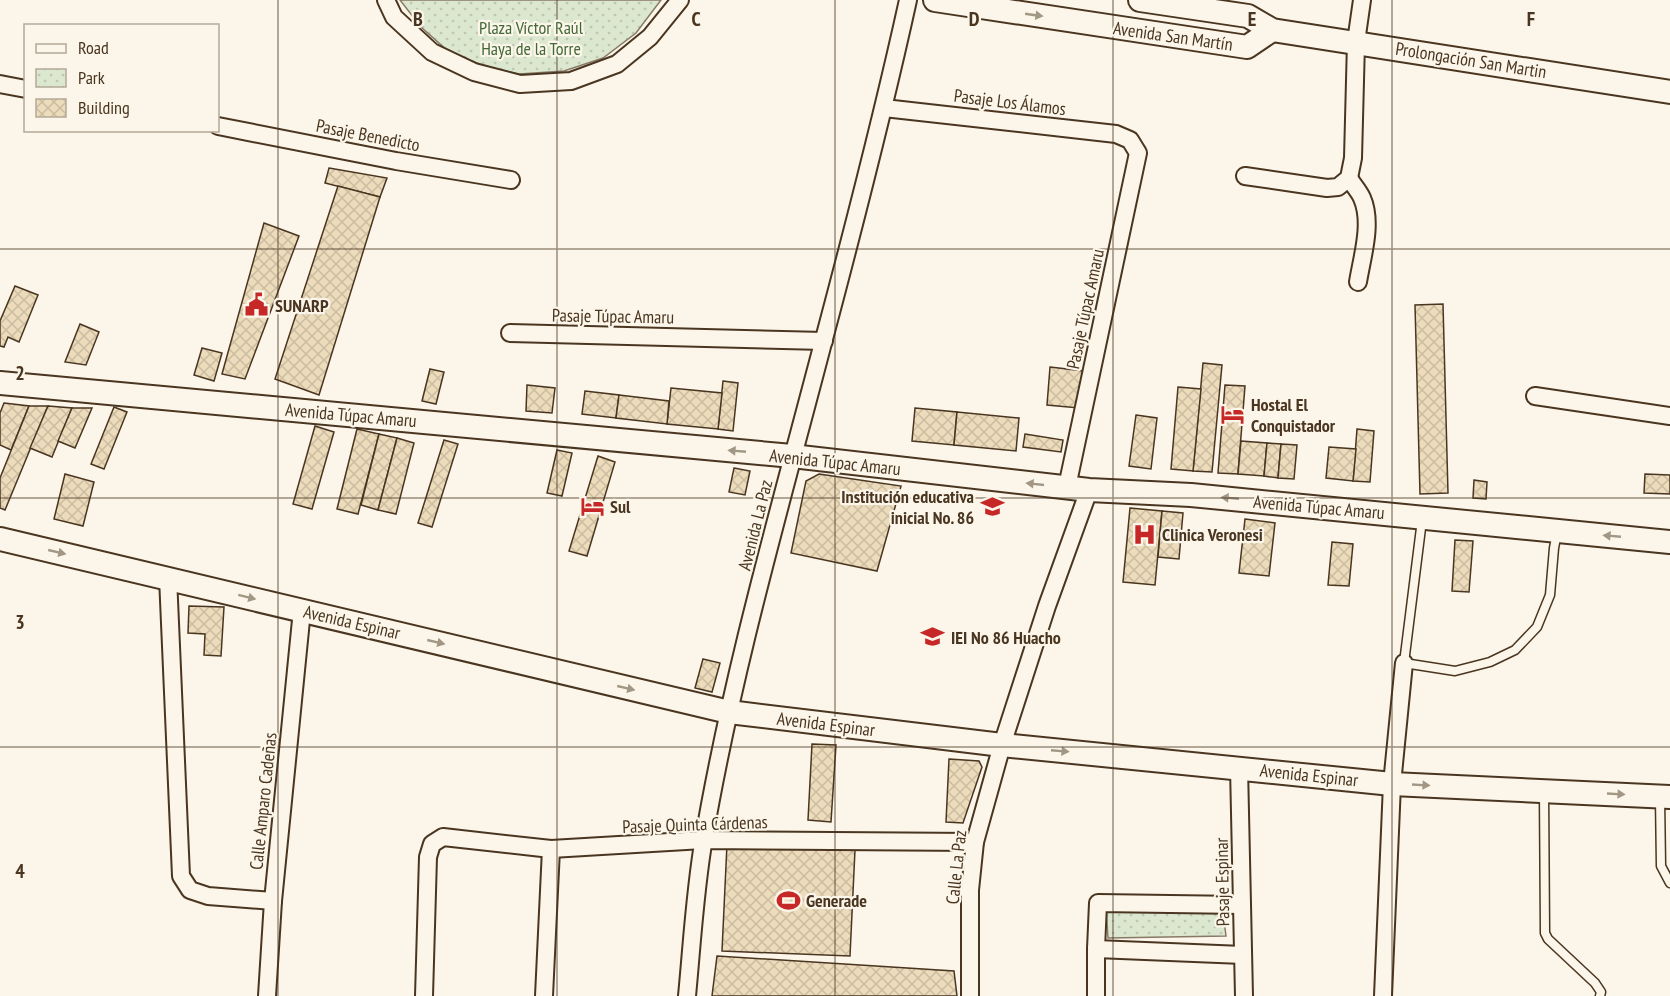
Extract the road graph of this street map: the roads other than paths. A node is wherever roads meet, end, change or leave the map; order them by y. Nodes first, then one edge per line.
1 (386, 0) edge
2 (680, 0) edge
3 (908, 0) edge
4 (935, 0) edge
5 (1140, 0) edge
6 (1362, 0) edge
7 (1272, 30) junction
8 (1356, 42) junction
9 (0, 84) edge
10 (24, 89) edge
11 (1670, 92) edge
12 (884, 108) junction
13 (219, 126) edge
14 (1130, 140) joint
15 (1245, 176) dead end
16 (1349, 178) junction
17 (511, 180) dead end
18 (1358, 282) dead end
19 (510, 333) dead end
20 (824, 341) junction
21 (0, 383) edge
22 (1535, 396) dead end
23 (1670, 416) edge
24 (792, 456) junction
25 (1078, 489) junction
26 (1422, 517) junction
27 (1558, 531) junction
28 (0, 539) edge
29 (1670, 542) edge
30 (168, 577) junction
31 (302, 610) junction
32 (1404, 663) junction
33 (729, 712) junction
34 (1002, 745) junction
35 (1239, 767) junction
36 (1392, 784) junction
37 (1545, 791) junction
38 (1665, 796) edge
39 (703, 840) junction
40 (975, 842) junction
41 (551, 849) junction
42 (1670, 883) edge
43 (273, 901) junction
44 (1242, 905) junction
45 (1096, 949) junction
46 (1243, 955) junction
47 (267, 996) edge
48 (424, 996) edge
49 (544, 996) edge
50 (687, 996) edge
51 (970, 996) edge
52 (1096, 996) edge
53 (1244, 996) edge
54 (1383, 996) edge
55 (1600, 996) edge

1 - 2 street
3 - 12 street, Avenida La Paz
4 -> 7 street, Avenida San Martín
5 - 7 street, Avenida San Martín
6 - 8 street
7 - 8 street, Prolongación San Martin
8 - 11 street, Prolongación San Martin
8 - 16 street
9 - 10 street
12 - 14 street, Pasaje Los Álamos
12 - 20 street, Avenida La Paz
13 - 17 street, Pasaje Benedicto
14 - 25 street, Pasaje Túpac Amaru
15 - 16 street
16 - 18 street
19 - 20 street, Pasaje Túpac Amaru
20 - 24 street, Avenida La Paz
24 -> 21 street, Avenida Túpac Amaru
22 - 23 street
25 -> 24 street, Avenida Túpac Amaru
24 - 33 street, Avenida La Paz
26 -> 25 street, Avenida Túpac Amaru
25 - 34 street, Pasaje Túpac Amaru
26 - 27 street, Avenida Túpac Amaru
26 - 32 lane
29 -> 27 street, Avenida Túpac Amaru
27 - 32 lane
28 -> 30 street, Avenida Espinar
30 -> 31 street, Avenida Espinar
30 - 43 street
31 -> 33 street, Avenida Espinar
31 - 43 street, Calle Amparo Cadeñas
32 - 36 street
33 - 34 street, Avenida Espinar
33 - 39 street, Avenida La Paz
34 -> 35 street, Avenida Espinar
34 - 40 street, Calle La Paz
35 - 36 street, Avenida Espinar
35 - 44 street, Pasaje Espinar
36 -> 37 street, Avenida Espinar
36 - 54 street
37 -> 38 street, Avenida Espinar
37 - 55 lane
38 - 42 lane
39 - 40 street, Pasaje Quinta Cárdenas
39 - 41 street, Pasaje Quinta Cárdenas
39 - 50 street, Avenida La Paz
40 - 51 street, Calle La Paz
41 - 48 street, Pasaje Quinta Cárdenas
41 - 49 street
43 - 47 street, Calle Amparo Cadeñas
44 - 45 street
44 - 46 street, Pasaje Espinar
45 - 46 street
45 - 52 street
46 - 53 street, Pasaje Espinar

